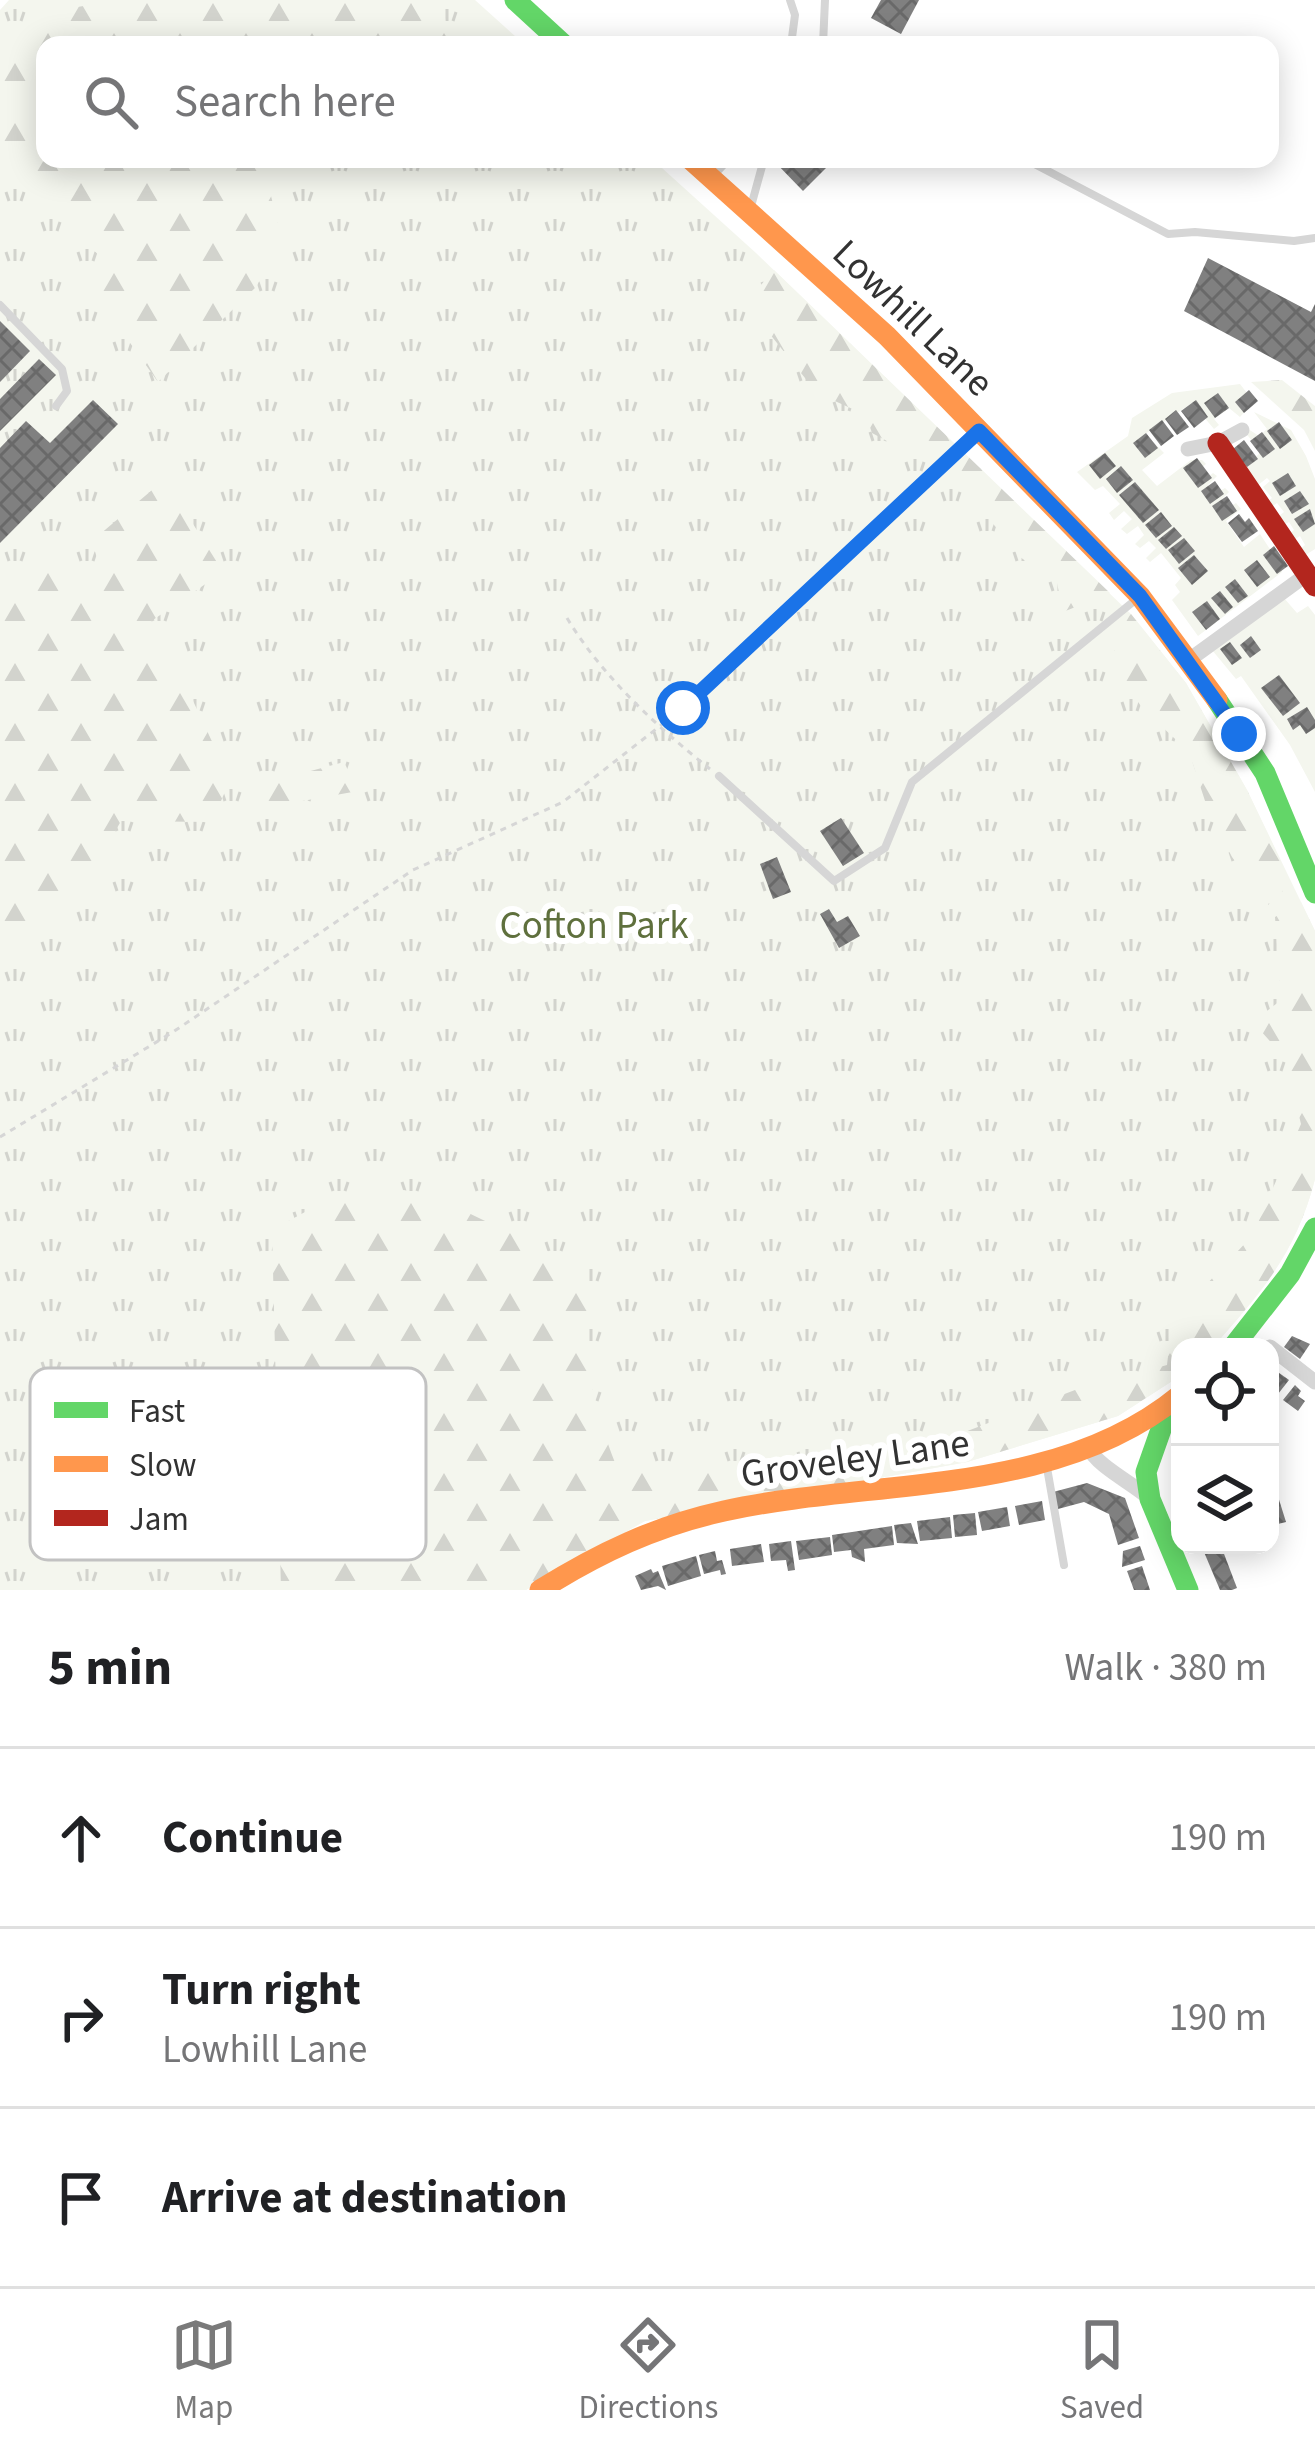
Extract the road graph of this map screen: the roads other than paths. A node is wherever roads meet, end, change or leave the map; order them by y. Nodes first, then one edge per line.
1 (515, 0) edge
2 (790, 0) edge
3 (825, 0) edge
4 (554, 36) edge
5 (792, 36) edge
6 (823, 36) edge
7 (700, 168) edge
8 (720, 168) edge
9 (762, 168) edge
10 (1042, 168) edge
11 (711, 178) junction
12 (750, 213) junction
13 (1315, 238) edge
14 (0, 305) edge
15 (56, 406) dead end
16 (1242, 430) dead end
17 (1218, 443) junction
18 (1188, 449) dead end
19 (1310, 580) edge
20 (1140, 596) junction
21 (1189, 660) junction
22 (719, 776) road end
23 (1315, 892) edge
24 (1315, 1228) edge
25 (1240, 1338) edge
26 (1279, 1354) edge
27 (1315, 1382) edge
28 (1171, 1401) edge
29 (1171, 1408) edge
30 (1088, 1447) junction
31 (1150, 1456) junction
32 (1046, 1461) junction
33 (1124, 1476) junction
34 (1150, 1499) junction
35 (1064, 1565) dead end
36 (540, 1590) edge
37 (1188, 1590) edge

1 - 4 street
2 - 5 lane
3 - 6 lane
7 - 11 street, Lowhill Lane
8 - 11 lane
9 - 12 lane
10 - 13 lane
11 - 12 street, Lowhill Lane
12 - 20 street, Lowhill Lane
14 - 15 lane
16 - 17 street
17 - 18 street
17 - 19 street
19 - 21 street
20 - 21 street, Lowhill Lane
20 - 22 lane
21 - 23 street, Lowhill Lane
24 - 25 street
26 - 27 street
28 - 30 street, Groveley Lane
29 - 31 street
30 - 32 street, Groveley Lane
30 - 33 street
31 - 33 street
31 - 34 street
32 - 35 lane
32 - 36 street, Groveley Lane
33 - 34 street
34 - 37 street

